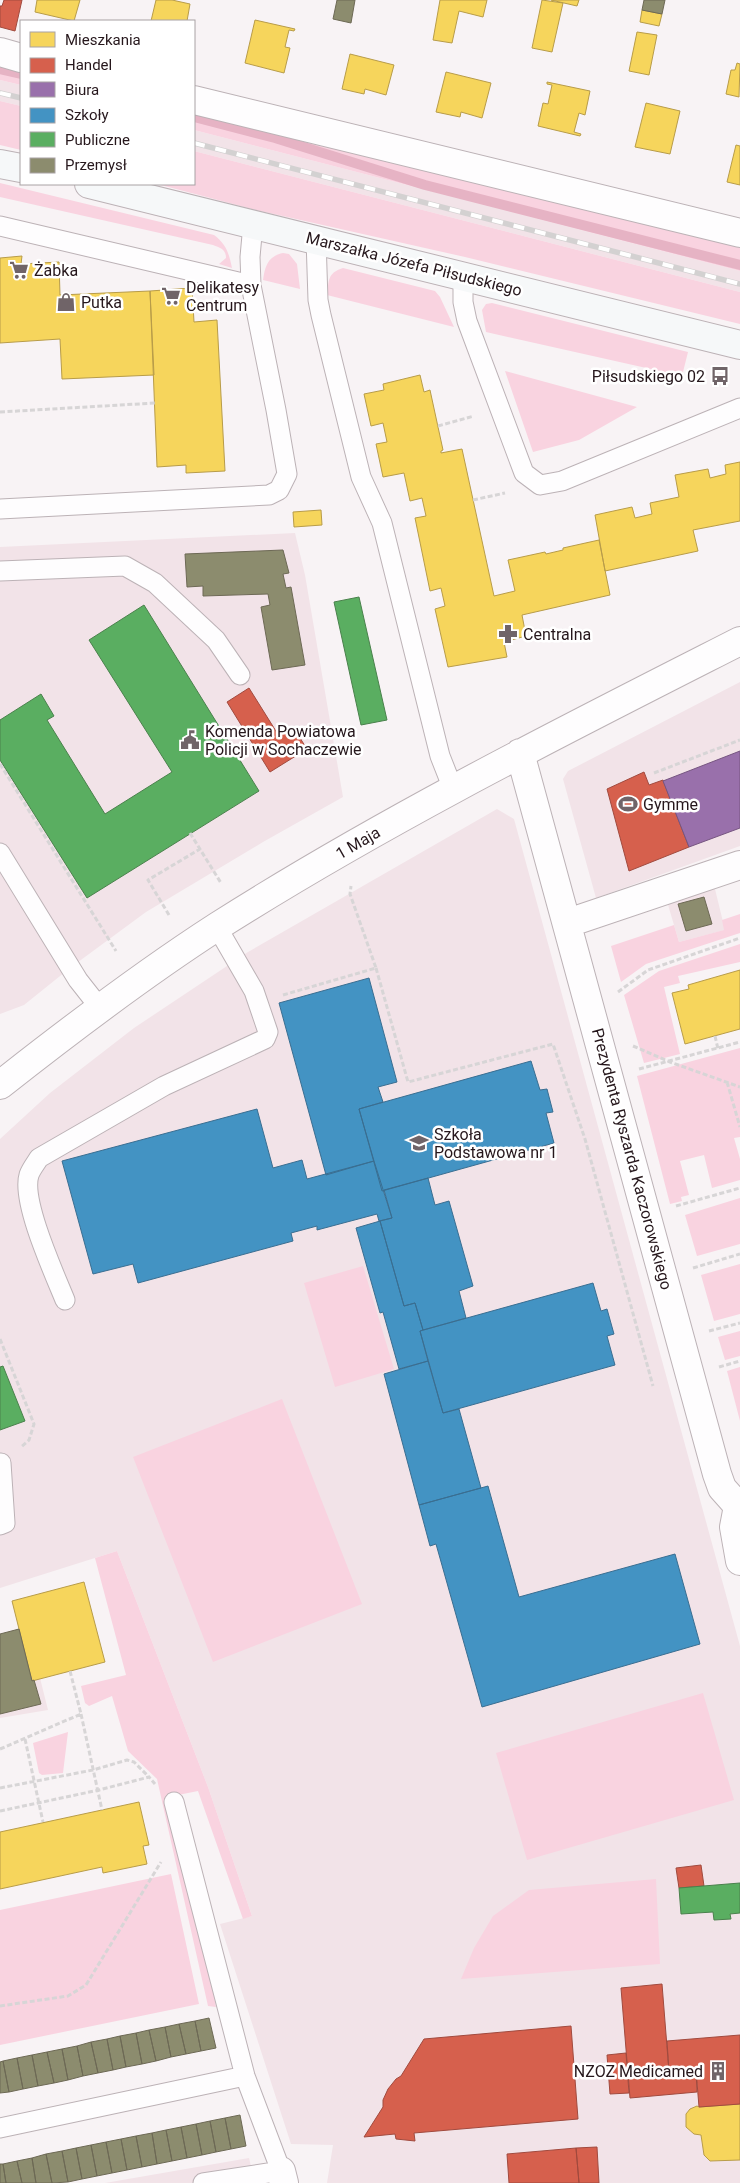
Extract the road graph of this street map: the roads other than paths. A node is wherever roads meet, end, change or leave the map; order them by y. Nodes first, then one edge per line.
1 (0, 52) edge
2 (20, 58) edge
3 (195, 100) edge
4 (0, 164) edge
5 (20, 168) edge
6 (93, 185) edge
7 (253, 224) junction
8 (0, 226) edge
9 (740, 233) edge
10 (316, 240) junction
11 (463, 278) junction
12 (251, 285) junction
13 (740, 345) edge
14 (740, 408) edge
15 (0, 509) edge
16 (0, 571) edge
17 (740, 641) edge
18 (240, 675) dead end
19 (520, 753) junction
20 (453, 789) junction
21 (0, 853) edge
22 (740, 865) edge
23 (568, 923) junction
24 (217, 927) junction
25 (100, 1008) junction
26 (0, 1085) edge
27 (64, 1300) dead end
28 (1, 1463) edge
29 (739, 1506) edge
30 (0, 1525) edge
31 (740, 1561) edge
32 (174, 1802) dead end
33 (246, 2076) junction
34 (0, 2128) edge
35 (282, 2177) edge
36 (203, 2183) edge

1 - 2 street
3 - 9 street
4 - 5 main road
6 - 7 main road, Marszałka Józefa Piłsudskiego
7 - 10 main road, Marszałka Józefa Piłsudskiego
7 - 12 lane
8 - 12 lane
10 - 11 main road, Marszałka Józefa Piłsudskiego
10 - 20 lane
11 - 13 main road, Marszałka Józefa Piłsudskiego
11 - 14 lane
12 - 15 lane
16 - 18 lane
17 - 19 street, 1 Maja
19 - 20 street, 1 Maja
19 - 23 street, Prezydenta Ryszarda Kaczorowskiego
20 - 24 street, 1 Maja
21 - 25 lane
22 - 23 street
23 - 29 street, Prezydenta Ryszarda Kaczorowskiego
24 - 25 street, 1 Maja
24 - 27 lane
25 - 26 street, 1 Maja
28 - 30 lane
29 - 31 street, Prezydenta Ryszarda Kaczorowskiego
32 - 33 lane
33 - 34 lane
33 - 35 lane
35 - 36 lane

